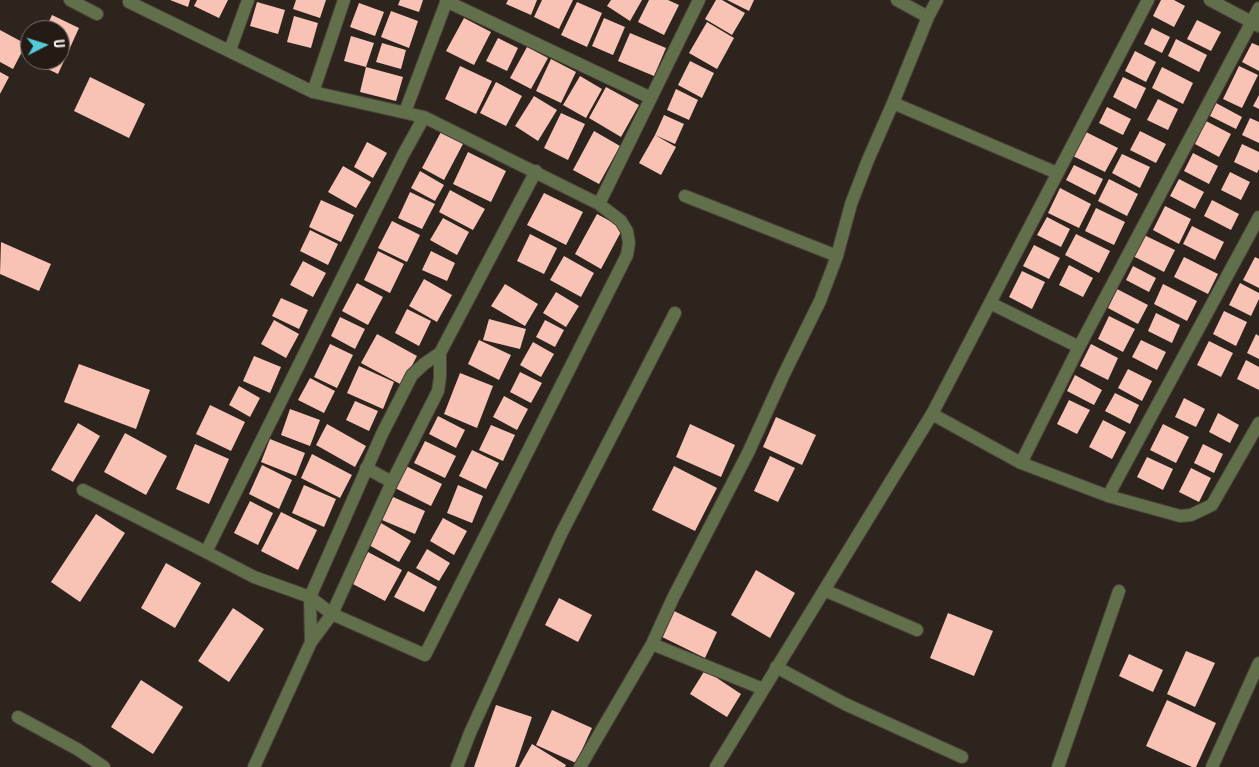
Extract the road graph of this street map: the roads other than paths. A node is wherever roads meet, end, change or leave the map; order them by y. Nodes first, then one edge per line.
1 (70, 0) edge
2 (130, 0) edge
3 (248, 0) edge
4 (344, 0) edge
5 (897, 0) edge
6 (938, 0) edge
7 (1148, 0) edge
8 (1210, 0) edge
9 (447, 1) edge
10 (695, 1) edge
11 (1259, 8) edge
12 (97, 14) dead end
13 (928, 17) junction
14 (1255, 24) edge
15 (230, 50) junction
16 (313, 92) junction
17 (651, 98) junction
18 (893, 103) junction
19 (405, 112) junction
20 (424, 117) junction
21 (536, 171) junction
22 (1057, 174) junction
23 (685, 196) dead end
24 (599, 204) junction
25 (1259, 217) edge
26 (837, 256) junction
27 (990, 303) junction
28 (675, 313) dead end
29 (1079, 347) junction
30 (440, 352) junction
31 (932, 414) junction
32 (1259, 423) edge
33 (1021, 463) junction
34 (366, 468) junction
35 (392, 482) junction
36 (83, 490) dead end
37 (1108, 496) junction
38 (206, 552) junction
39 (824, 590) junction
40 (1119, 591) dead end
41 (310, 597) junction
42 (332, 614) junction
43 (917, 630) dead end
44 (311, 642) junction
45 (652, 644) junction
46 (1259, 663) edge
47 (776, 668) junction
48 (763, 689) junction
49 (18, 717) dead end
50 (962, 757) dead end
51 (104, 767) edge
52 (254, 767) edge
53 (457, 767) edge
54 (580, 767) edge
55 (716, 767) edge
56 (1058, 767) edge
57 (1212, 767) edge

1 - 12 street
2 - 15 street
3 - 15 street
4 - 16 street
5 - 13 street
6 - 13 street
7 - 22 street
8 - 14 street
9 - 17 street
9 - 19 street
10 - 17 street
11 - 14 street
13 - 18 street
14 - 29 street
15 - 16 street
16 - 19 street
17 - 24 street
18 - 22 street
18 - 26 street
19 - 20 street
20 - 21 street
20 - 38 street
21 - 24 street
21 - 30 street
22 - 27 street
23 - 26 street
24 - 42 street
25 - 37 street
26 - 45 street
27 - 29 street
27 - 31 street
28 - 53 street
29 - 33 street
30 - 34 street
30 - 35 street
31 - 33 street
31 - 39 street
32 - 37 street
33 - 37 street
34 - 35 street
34 - 41 street
35 - 42 street
36 - 38 street
38 - 41 street
39 - 43 street
39 - 47 street
40 - 56 street
41 - 42 street
41 - 44 street
42 - 44 street
44 - 52 street
45 - 48 street
45 - 54 street
46 - 57 street
47 - 48 street
47 - 50 street
48 - 55 street
49 - 51 street

